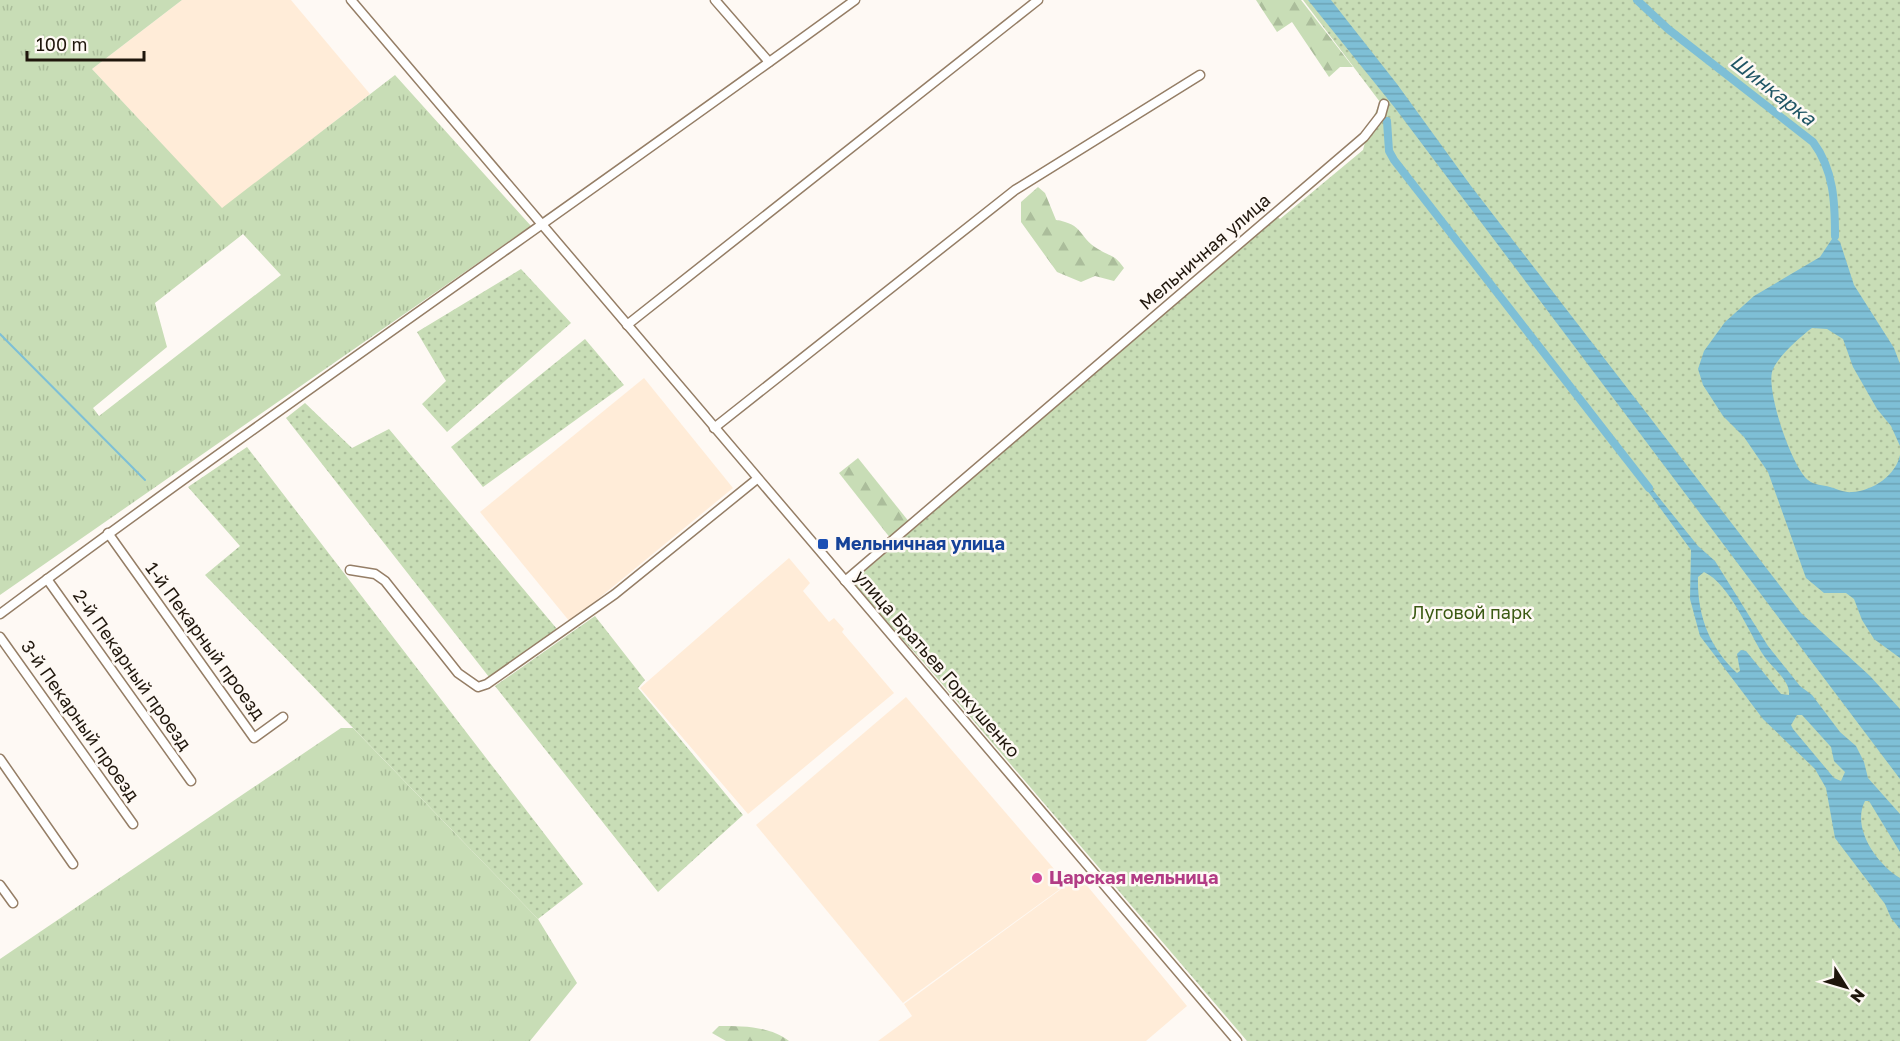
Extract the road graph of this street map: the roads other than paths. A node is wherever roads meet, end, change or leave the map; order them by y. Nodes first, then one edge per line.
1 (351, 0) edge
2 (715, 0) edge
3 (855, 0) edge
4 (1038, 0) edge
5 (770, 62) junction
6 (1200, 75) dead end
7 (1384, 104) dead end
8 (542, 223) junction
9 (627, 325) junction
10 (714, 428) junction
11 (757, 479) junction
12 (108, 533) junction
13 (350, 570) dead end
14 (47, 579) junction
15 (845, 581) junction
16 (0, 614) edge
17 (0, 637) edge
18 (283, 717) dead end
19 (0, 759) edge
20 (191, 781) dead end
21 (133, 824) dead end
22 (72, 864) dead end
23 (0, 885) edge
24 (13, 903) dead end
25 (1237, 1041) edge

1 - 8 street, улица Братьев Горкушенко
2 - 5 street
3 - 5 street
4 - 9 street
5 - 8 street
6 - 10 street
7 - 15 street, Мельничная улица
8 - 9 street, улица Братьев Горкушенко
8 - 12 street
9 - 10 street, улица Братьев Горкушенко
10 - 11 street, улица Братьев Горкушенко
11 - 13 street
11 - 15 street, улица Братьев Горкушенко
12 - 14 street
12 - 18 street, 1-й Пекарный проезд
14 - 16 street
14 - 20 street, 2-й Пекарный проезд
15 - 25 street, улица Братьев Горкушенко
17 - 21 street, 3-й Пекарный проезд
19 - 22 street
23 - 24 street

